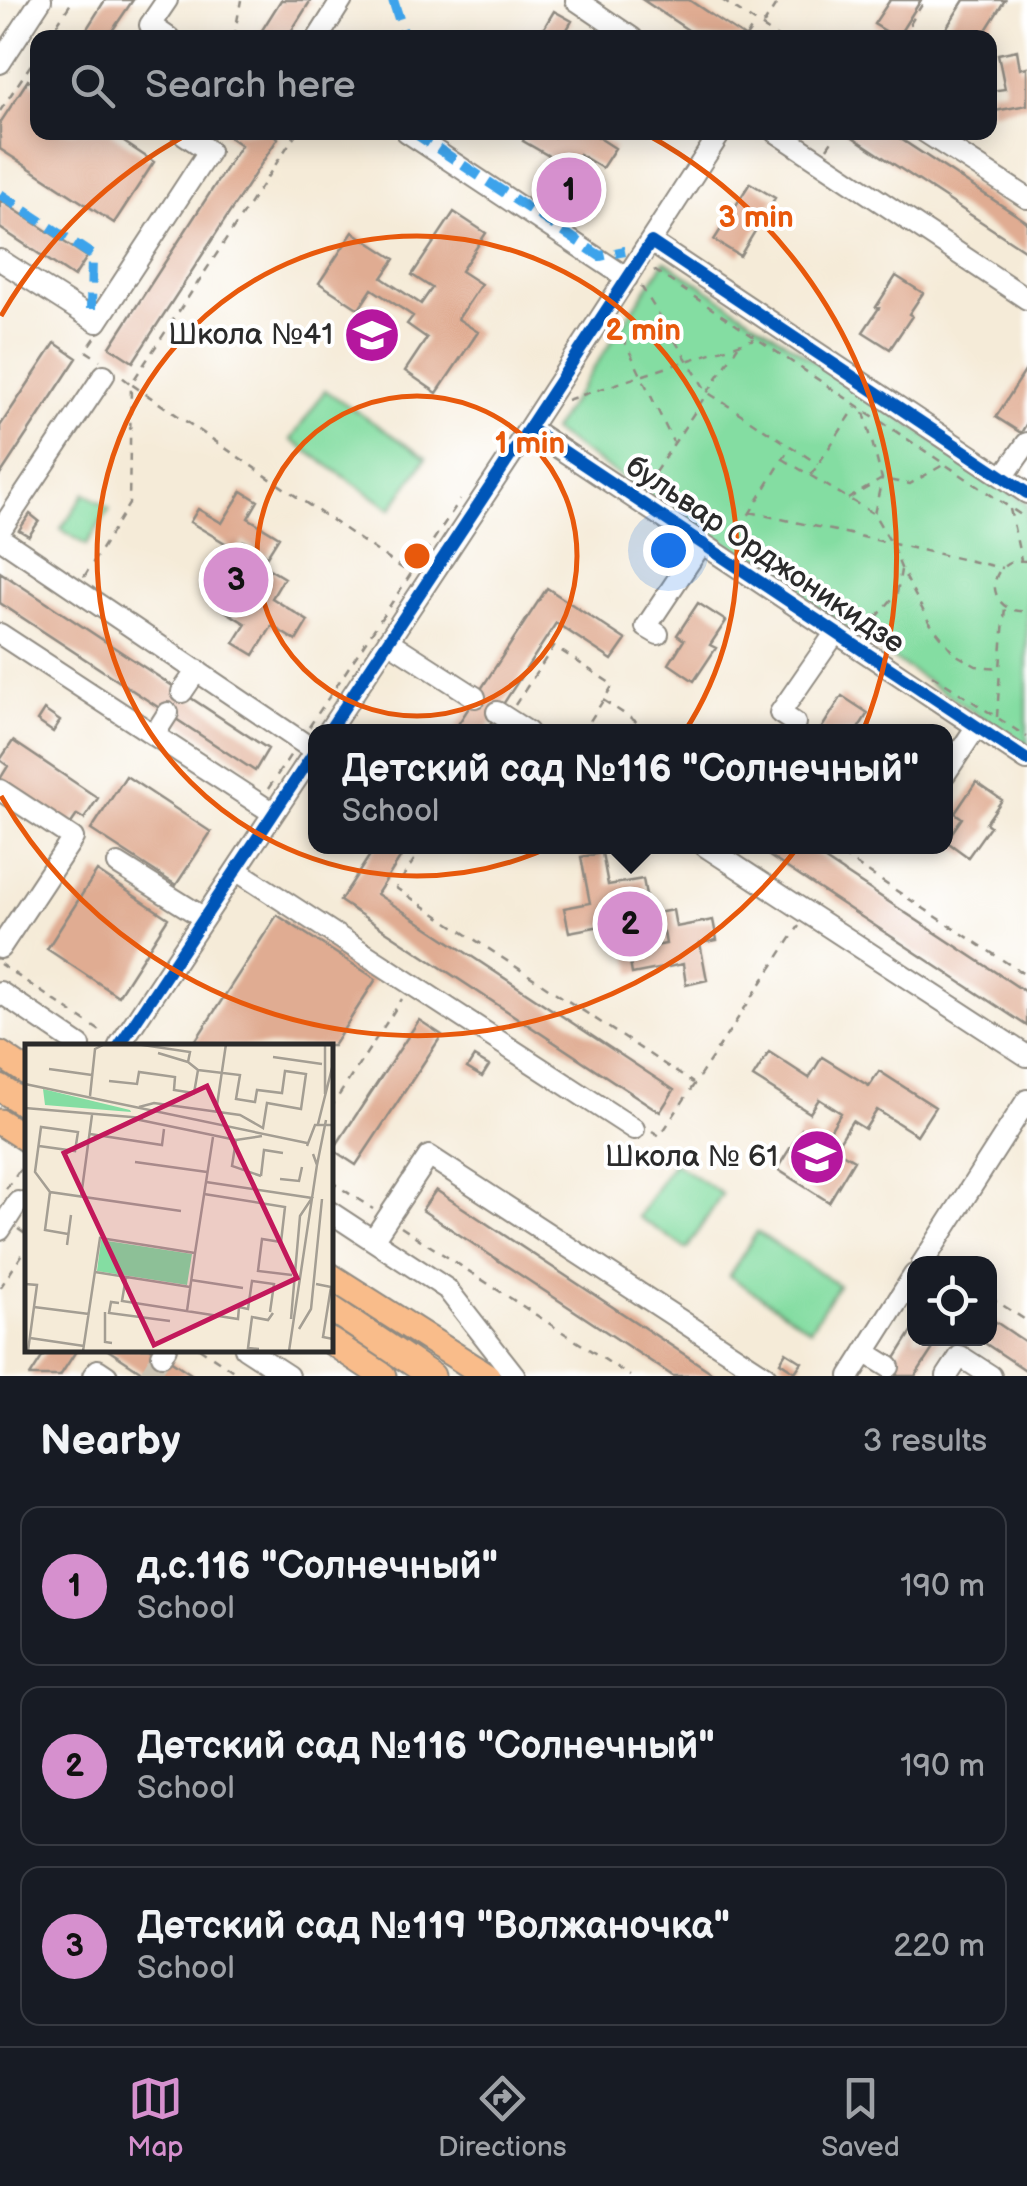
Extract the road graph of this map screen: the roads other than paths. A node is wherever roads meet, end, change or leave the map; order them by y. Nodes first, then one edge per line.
1 (41, 0) edge
2 (168, 0) edge
3 (342, 0) edge
4 (576, 0) edge
5 (32, 30) edge
6 (157, 30) edge
7 (323, 30) edge
8 (620, 30) edge
9 (30, 35) edge
10 (0, 64) edge
11 (193, 140) edge
12 (421, 140) edge
13 (715, 140) edge
14 (788, 140) edge
15 (937, 140) edge
16 (1027, 198) edge
17 (651, 242) junction
18 (0, 260) edge
19 (635, 274) junction
20 (1027, 299) edge
21 (104, 375) dead end
22 (529, 428) junction
23 (1027, 443) edge
24 (1003, 478) junction
25 (1027, 493) edge
26 (0, 535) edge
27 (702, 542) junction
28 (836, 632) junction
29 (0, 634) edge
30 (658, 634) dead end
31 (388, 640) junction
32 (197, 670) junction
33 (182, 692) dead end
34 (475, 697) dead end
35 (168, 714) dead end
36 (502, 715) road end
37 (795, 723) dead end
38 (333, 724) edge
39 (516, 724) edge
40 (977, 726) junction
41 (154, 735) junction
42 (308, 746) edge
43 (1027, 760) edge
44 (308, 762) edge
45 (953, 762) edge
46 (0, 790) edge
47 (274, 813) junction
48 (716, 854) edge
49 (118, 864) dead end
50 (236, 870) junction
51 (204, 918) junction
52 (0, 948) edge
53 (0, 992) edge
54 (77, 1044) edge
55 (121, 1044) edge
56 (0, 1054) edge
57 (1027, 1056) edge
58 (25, 1071) edge
59 (0, 1088) edge
60 (1027, 1100) edge
61 (25, 1104) edge
62 (0, 1122) edge
63 (634, 1130) dead end
64 (25, 1138) edge
65 (12, 1198) edge
66 (332, 1213) edge
67 (0, 1230) edge
68 (372, 1240) junction
69 (927, 1256) edge
70 (332, 1277) edge
71 (907, 1286) edge
72 (332, 1309) edge
73 (332, 1342) edge
74 (250, 1351) edge
75 (865, 1352) junction
76 (890, 1367) dead end
77 (94, 1376) edge
78 (108, 1376) edge
79 (288, 1376) edge
80 (383, 1376) edge
81 (432, 1376) edge
82 (487, 1376) edge
83 (515, 1376) edge
84 (766, 1376) edge
85 (850, 1376) edge
86 (947, 1376) edge
87 (991, 1376) edge

1 - 5 street
2 - 6 street
3 - 7 street
4 - 8 street
9 - 10 street
11 - 18 street
12 - 19 street
13 - 17 street
14 - 20 street
15 - 16 street
17 - 19 street
17 - 24 street
19 - 22 street
21 - 26 street
22 - 27 street, бульвар Орджоникидзе
22 - 31 street
23 - 24 street
24 - 25 street
26 - 32 street
27 - 28 street, бульвар Орджоникидзе
27 - 30 street
28 - 37 street
28 - 40 street, бульвар Орджоникидзе
29 - 41 street
31 - 34 street
31 - 38 street
32 - 33 street
32 - 42 street
35 - 41 street
36 - 39 street
40 - 43 street, бульвар Орджоникидзе
40 - 45 street
41 - 47 street
44 - 47 street
46 - 52 street
47 - 50 street
48 - 57 street
49 - 51 street
50 - 51 street
50 - 63 street
51 - 55 street
53 - 54 street
56 - 58 main road
59 - 61 main road
60 - 69 street
62 - 64 main road
65 - 67 street
66 - 68 street
68 - 83 street
68 - 84 street
70 - 82 main road
71 - 75 street
72 - 81 main road
73 - 80 main road
74 - 79 street
75 - 76 street
75 - 85 street
77 - 78 street
86 - 87 street

